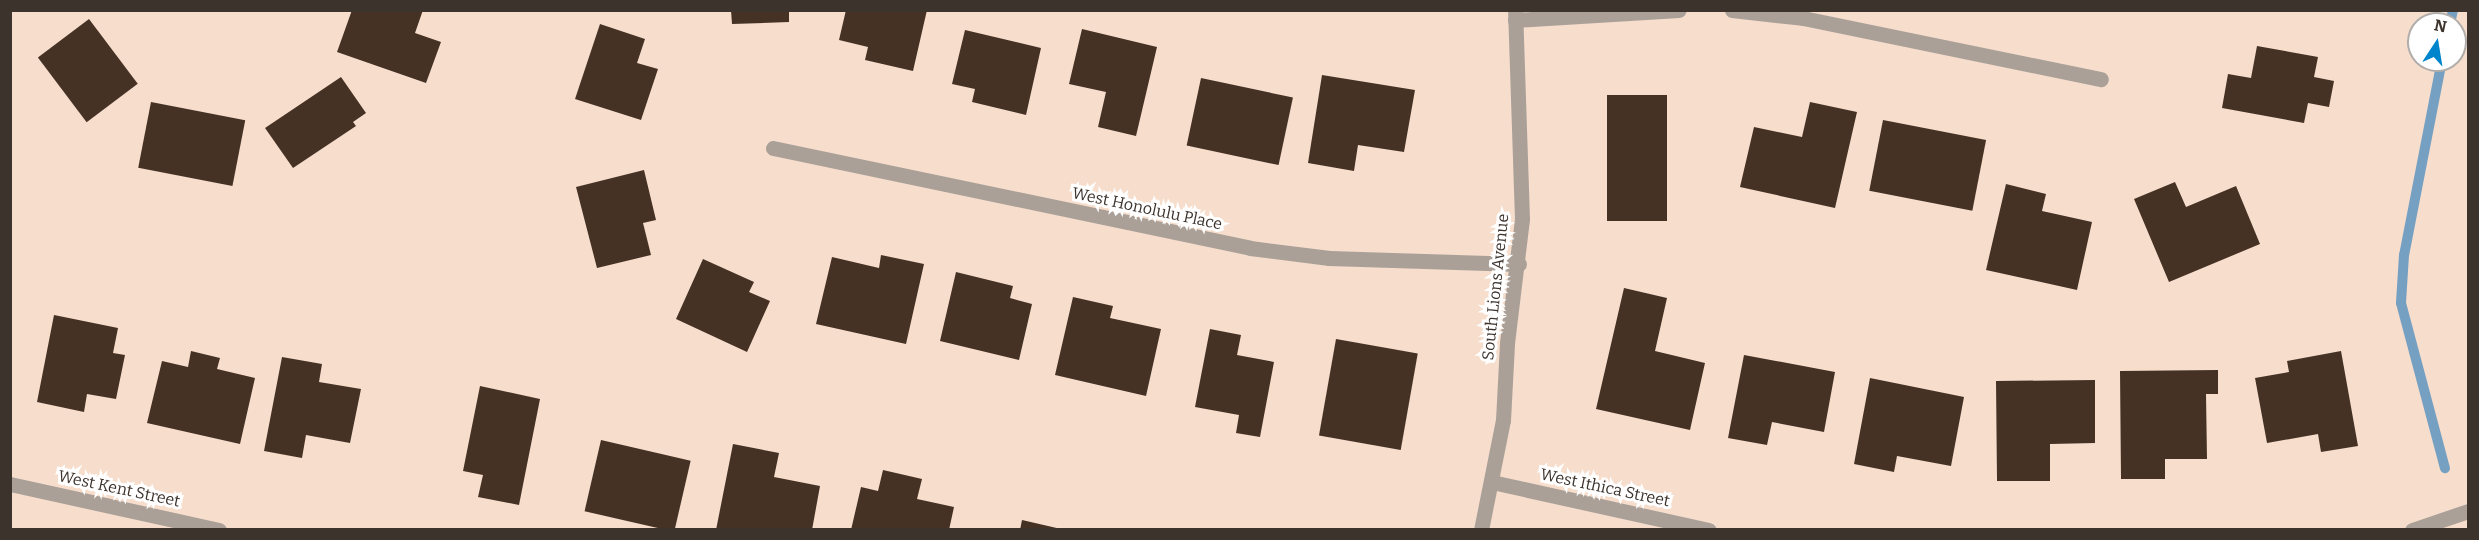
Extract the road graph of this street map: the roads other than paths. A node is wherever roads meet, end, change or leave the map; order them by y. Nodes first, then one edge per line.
1 (1679, 10) edge
2 (1732, 10) edge
3 (1515, 15) edge
4 (2101, 80) dead end
5 (773, 148) dead end
6 (1519, 264) junction
7 (1492, 482) junction
8 (10, 484) edge
9 (2469, 511) edge
10 (155, 523) edge
11 (219, 530) edge
12 (1481, 530) edge
13 (1709, 530) edge
14 (2412, 530) edge

1 - 3 street
2 - 4 street
3 - 6 street, South Lions Avenue
5 - 6 street, West Honolulu Place
6 - 7 street, South Lions Avenue
7 - 12 street, South Lions Avenue
7 - 13 street, West Ithica Street
8 - 10 street, West Kent Street
9 - 14 street
10 - 11 street, West Kent Street

